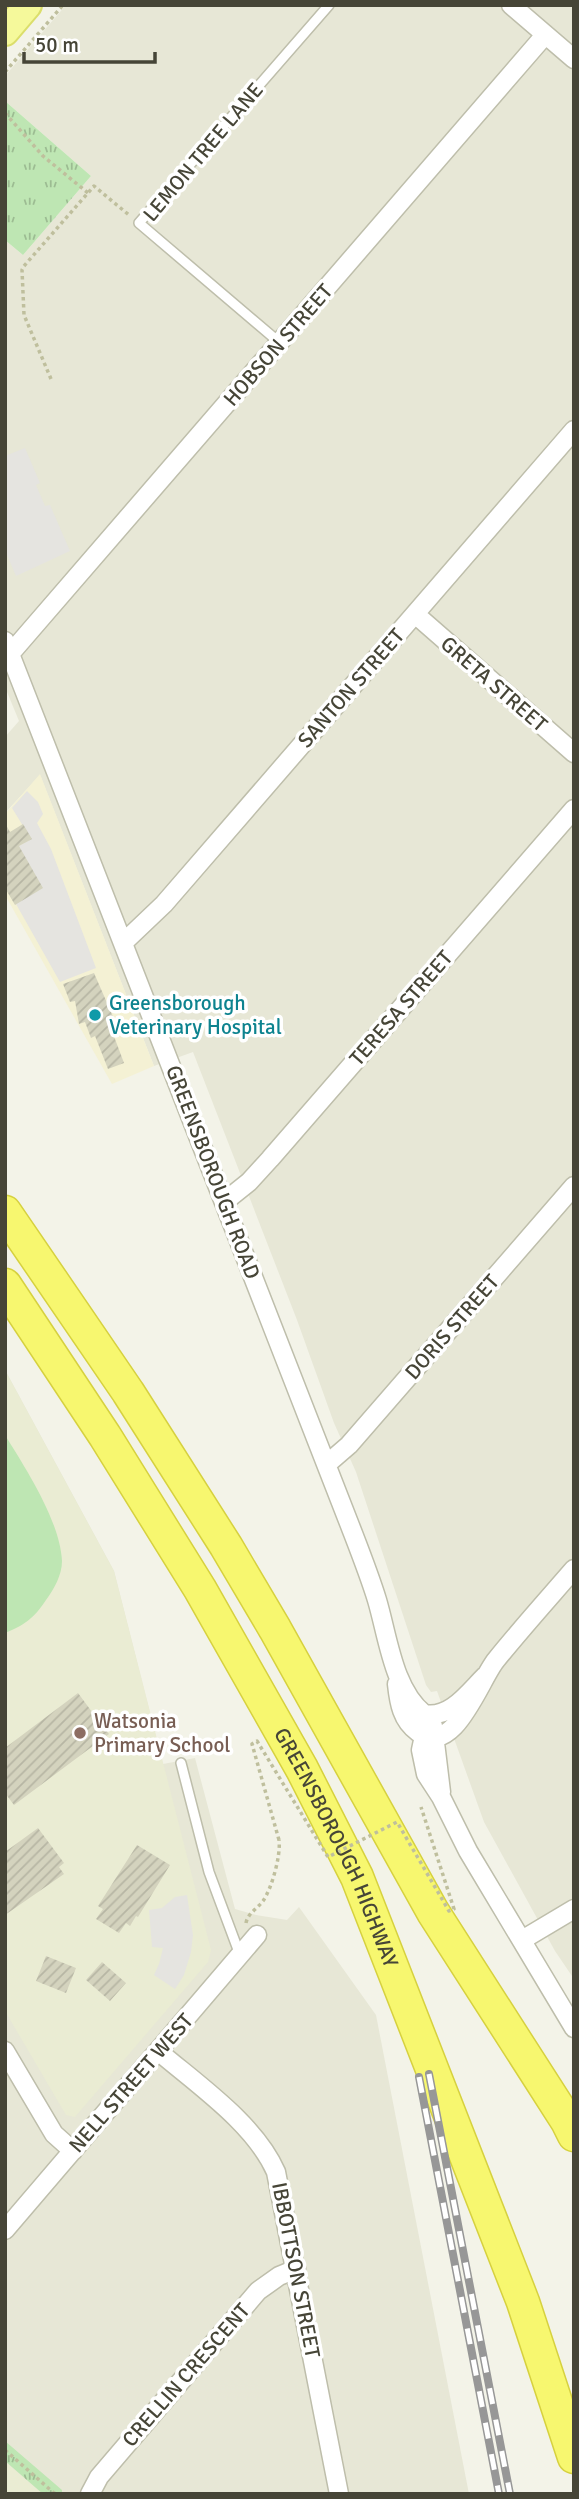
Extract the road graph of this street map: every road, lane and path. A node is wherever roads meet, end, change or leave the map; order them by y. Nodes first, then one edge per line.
1 (28, 5) edge
2 (63, 5) edge
3 (329, 5) edge
4 (511, 5) edge
5 (5, 32) edge
6 (545, 35) junction
7 (574, 59) edge
8 (5, 72) edge
9 (5, 113) edge
10 (88, 193) junction
11 (139, 223) junction
12 (280, 343) junction
13 (51, 379) dead end
14 (574, 430) edge
15 (415, 614) junction
16 (8, 647) edge
17 (574, 753) edge
18 (574, 809) edge
19 (124, 943) junction
20 (574, 1186) edge
21 (224, 1202) junction
22 (5, 1212) edge
23 (5, 1285) edge
24 (327, 1464) junction
25 (574, 1569) edge
26 (396, 1667) junction
27 (485, 1676) junction
28 (432, 1716) junction
29 (429, 1736) junction
30 (181, 1763) dead end
31 (421, 1807) dead end
32 (574, 1909) edge
33 (251, 1931) joint
34 (522, 1940) junction
35 (240, 1955) junction
36 (574, 2028) edge
37 (5, 2051) edge
38 (158, 2052) junction
39 (574, 2135) edge
40 (73, 2151) junction
41 (5, 2230) edge
42 (296, 2269) junction
43 (5, 2450) edge
44 (574, 2455) edge
45 (55, 2494) edge
46 (90, 2494) edge
47 (339, 2494) edge

1 - 5 main road
2 - 8 path
3 - 11 lane, LEMON TREE LANE
4 - 6 street
6 - 7 street
6 - 12 street, HOBSON STREET
9 - 10 path
10 - 11 path
10 - 13 path
11 - 12 lane, LEMON TREE LANE
12 - 16 street, HOBSON STREET
14 - 15 street, SANTON STREET
15 - 17 street, GRETA STREET
15 - 19 street, SANTON STREET
16 - 19 street, GREENSBOROUGH ROAD
18 - 21 street, TERESA STREET
19 - 21 street, GREENSBOROUGH ROAD
20 - 24 street, DORIS STREET
21 - 24 street, GREENSBOROUGH ROAD
22 - 39 highway
23 - 44 highway, GREENSBOROUGH HIGHWAY
24 - 26 street, GREENSBOROUGH ROAD
25 - 27 street
26 - 28 street, GREENSBOROUGH ROAD
26 - 29 street, GREENSBOROUGH ROAD
27 - 28 street
27 - 29 street
28 - 29 street
29 - 34 street
30 - 35 lane
31 - 33 path, bridge
32 - 34 street
33 - 35 street, NELL STREET WEST
34 - 36 street
35 - 38 street, NELL STREET WEST
37 - 40 street
38 - 40 street, NELL STREET WEST
38 - 42 street, IBBOTTSON STREET
40 - 41 street, NELL STREET WEST
42 - 46 street, CRELLIN CRESCENT
42 - 47 street, IBBOTTSON STREET
43 - 45 path

